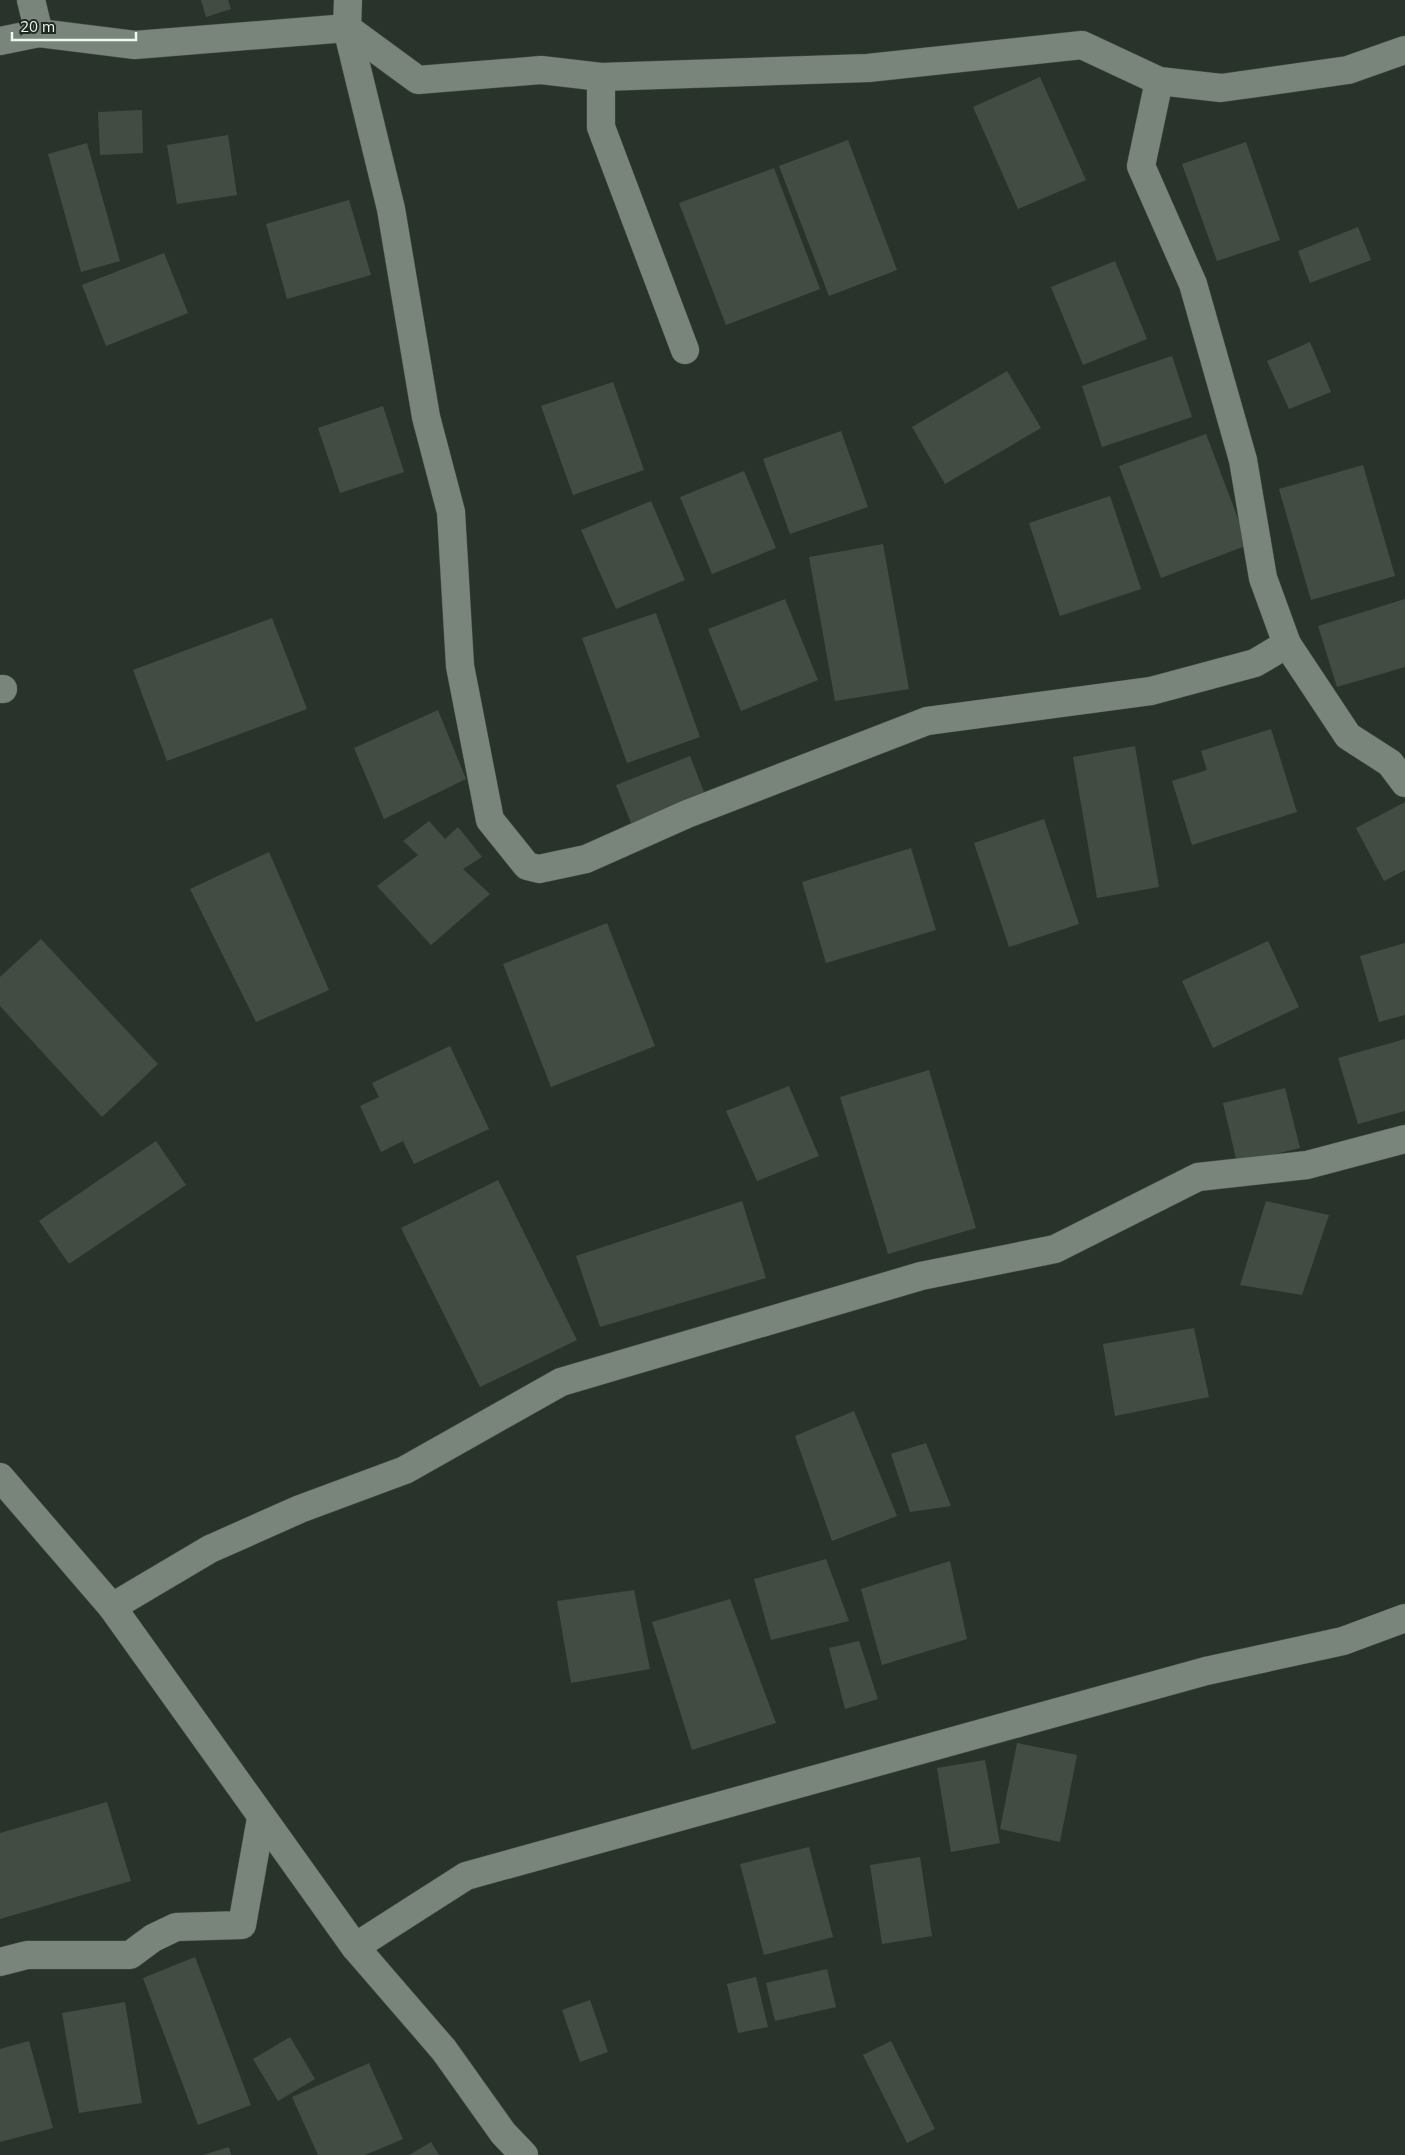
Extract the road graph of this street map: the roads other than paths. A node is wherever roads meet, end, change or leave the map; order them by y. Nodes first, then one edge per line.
1 (31, 0) edge
2 (348, 0) edge
3 (346, 28) junction
4 (39, 34) junction
5 (0, 41) edge
6 (1405, 50) edge
7 (601, 77) junction
8 (1159, 81) junction
9 (685, 350) dead end
10 (1287, 644) junction
11 (1405, 783) edge
12 (1405, 1139) edge
13 (0, 1477) edge
14 (112, 1608) junction
15 (1405, 1618) edge
16 (261, 1818) junction
17 (355, 1947) junction
18 (0, 1962) edge
19 (524, 2155) edge

1 - 4 street
2 - 3 street
3 - 4 street
3 - 7 street
3 - 10 street
4 - 5 street
6 - 8 street
7 - 8 street
7 - 9 street
8 - 10 street
10 - 11 street
12 - 14 street
13 - 14 street
14 - 16 street
15 - 17 street
16 - 17 street
16 - 18 street
17 - 19 street

